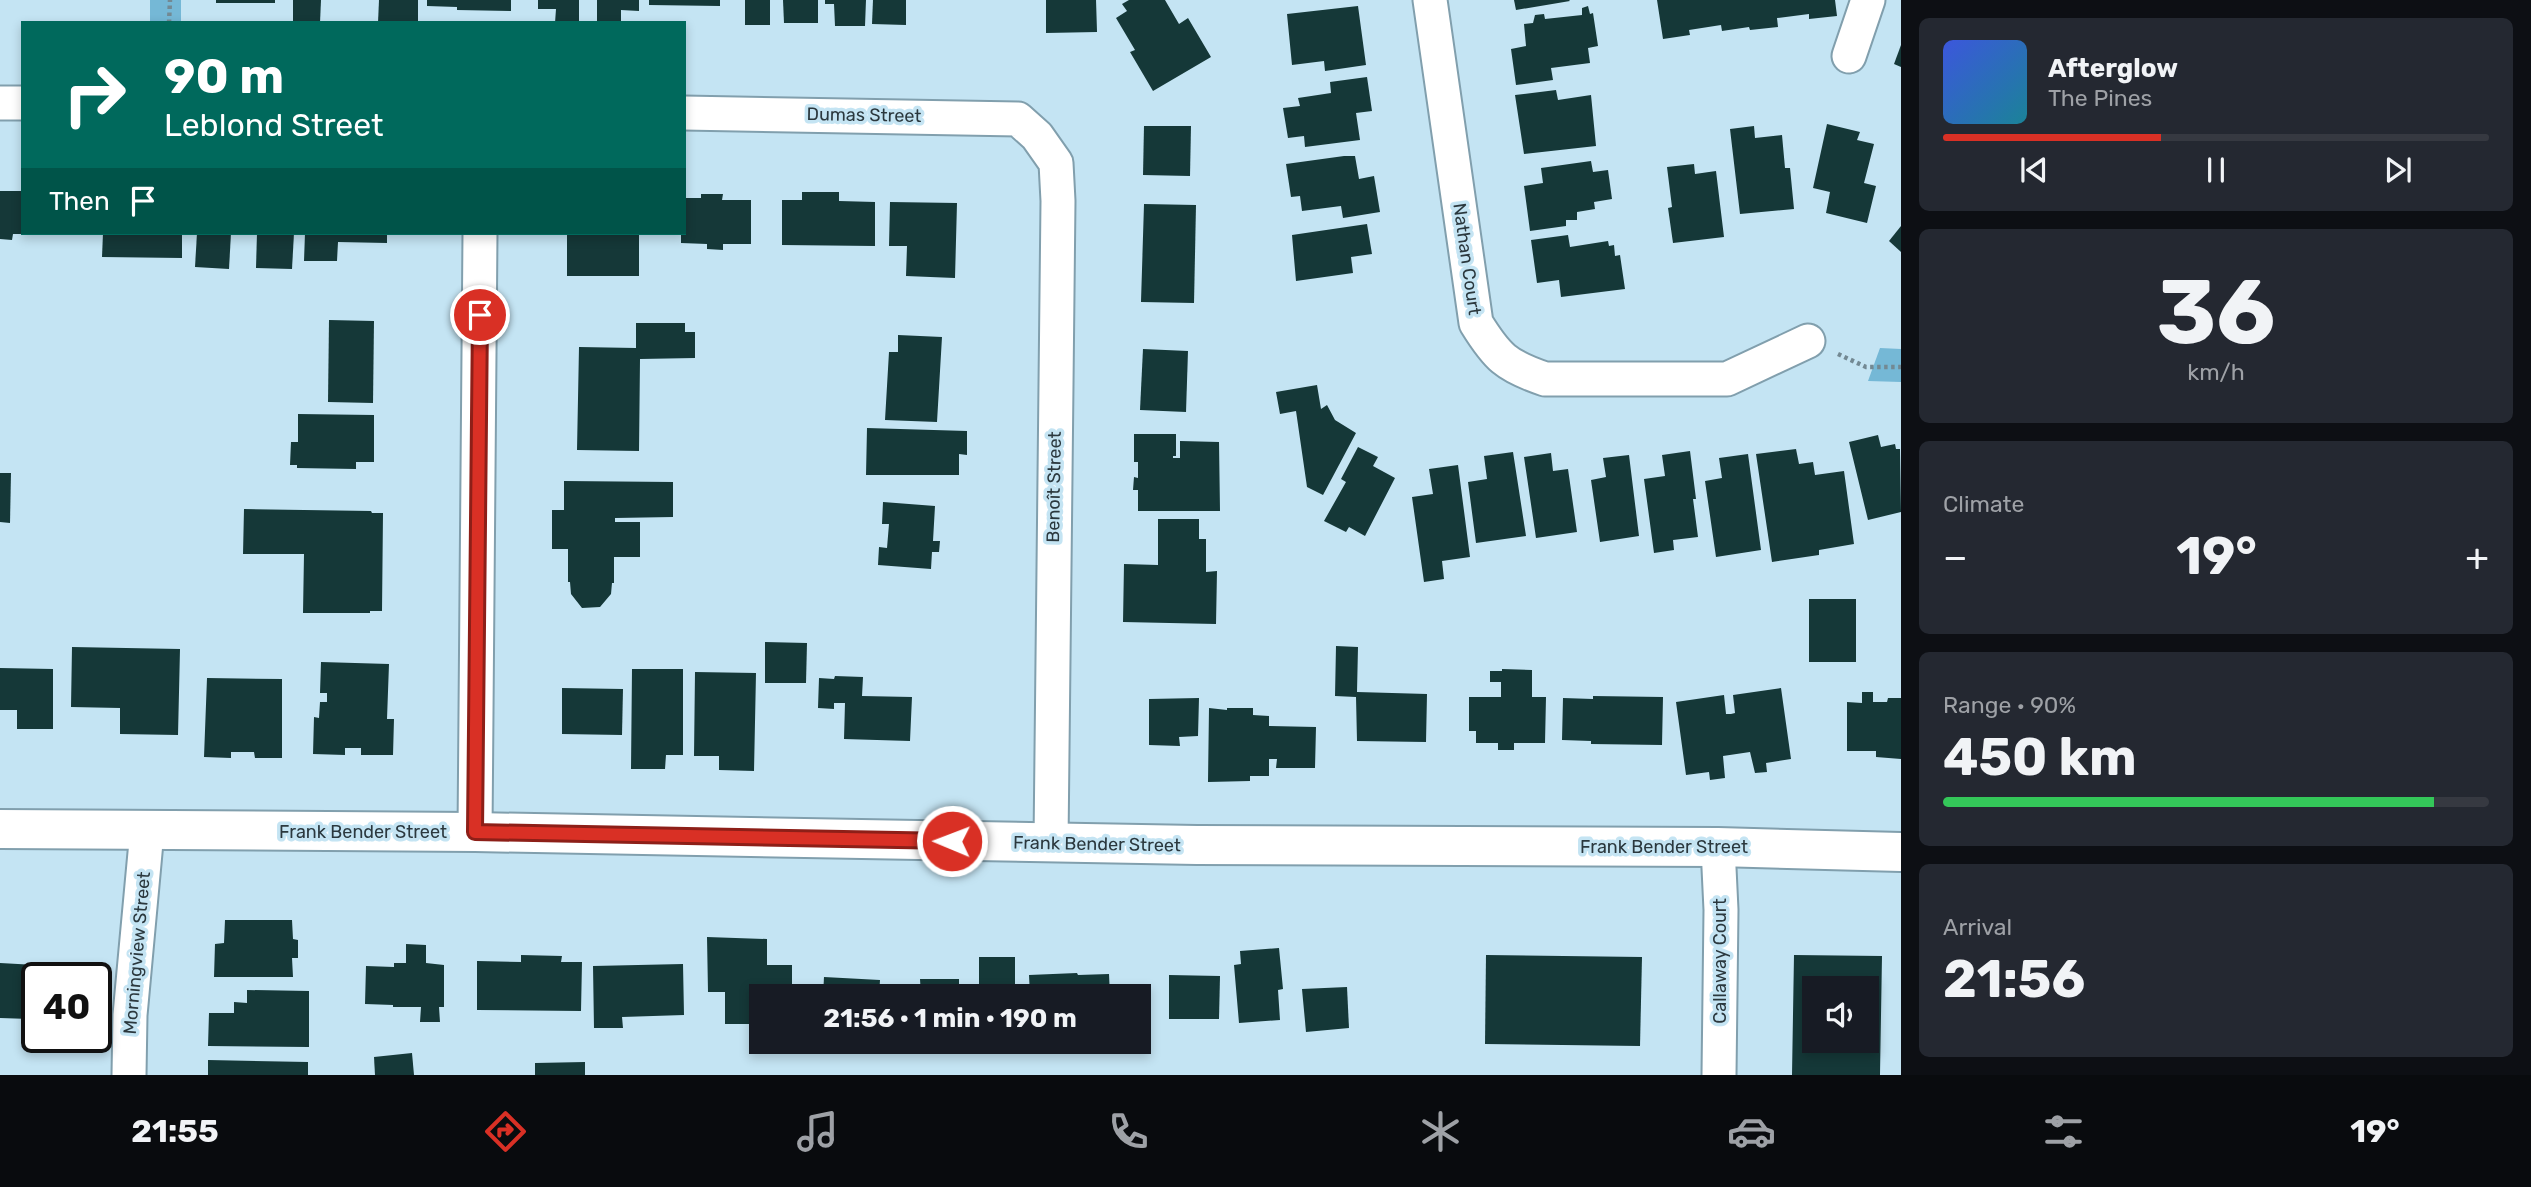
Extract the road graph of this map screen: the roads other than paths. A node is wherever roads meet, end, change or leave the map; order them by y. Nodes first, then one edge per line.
1 (1430, 0) edge
2 (1868, 0) edge
3 (1849, 56) dead end
4 (0, 103) edge
5 (21, 103) edge
6 (686, 113) edge
7 (1037, 136) joint
8 (480, 235) edge
9 (1808, 341) road end
10 (0, 829) edge
11 (147, 831) junction
12 (475, 832) junction
13 (1051, 844) junction
14 (1718, 847) junction
15 (1901, 852) edge
16 (129, 1075) edge
17 (1719, 1075) edge

1 - 9 street, Nathan Court
2 - 3 street
4 - 5 street
6 - 7 street, Dumas Street
7 - 13 street, Benoît Street
8 - 12 street
10 - 11 street, Frank Bender Street
11 - 12 street, Frank Bender Street
11 - 16 street, Morningview Street
12 - 13 street, Frank Bender Street
13 - 14 street, Frank Bender Street
14 - 15 street, Frank Bender Street
14 - 17 street, Callaway Court

